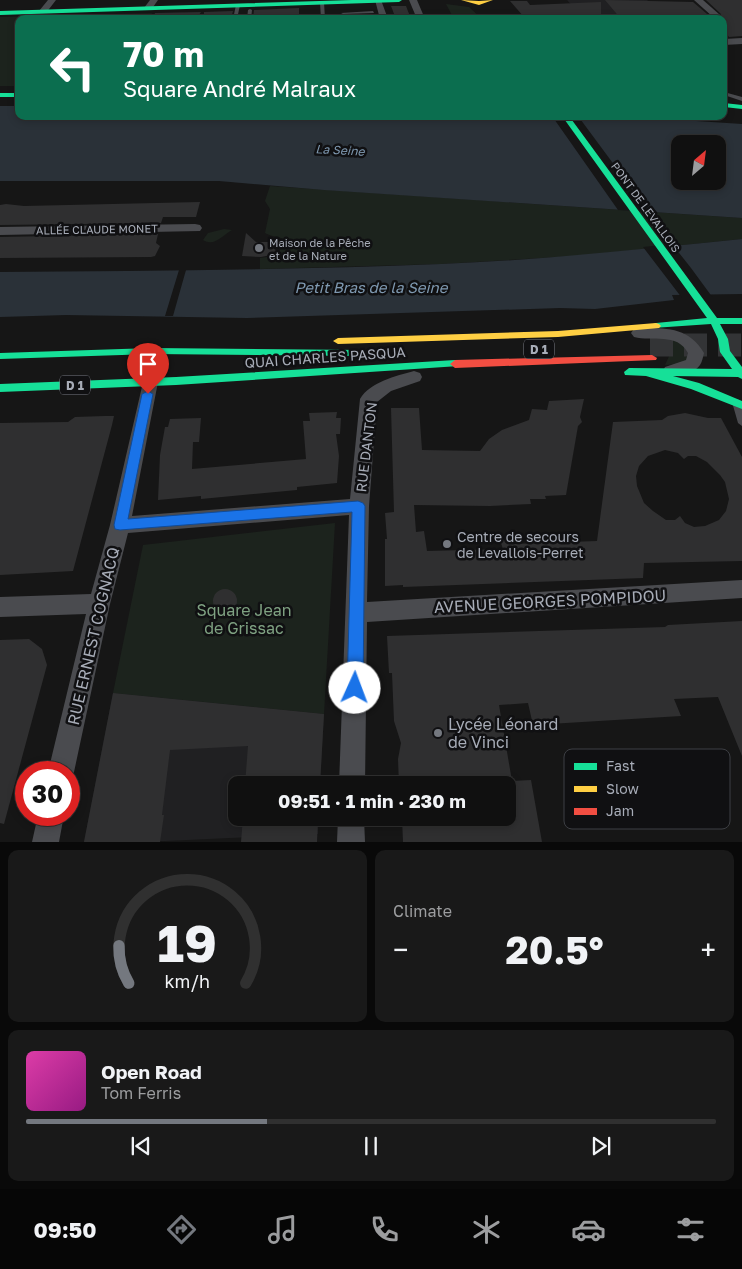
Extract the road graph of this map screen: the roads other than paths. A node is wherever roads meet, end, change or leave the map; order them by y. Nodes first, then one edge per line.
1 (52, 0) edge
2 (398, 0) edge
3 (413, 0) edge
4 (698, 0) edge
5 (378, 1) edge
6 (470, 1) edge
7 (491, 1) edge
8 (268, 2) edge
9 (322, 2) junction
10 (209, 3) edge
11 (345, 3) edge
12 (151, 4) edge
13 (238, 4) junction
14 (250, 7) junction
15 (43, 11) junction
16 (0, 12) edge
17 (373, 12) dead end
18 (236, 15) edge
19 (249, 15) edge
20 (323, 15) edge
21 (383, 15) edge
22 (419, 15) edge
23 (716, 15) dead end
24 (742, 41) edge
25 (727, 42) edge
26 (0, 91) edge
27 (15, 91) edge
28 (0, 95) edge
29 (15, 95) edge
30 (727, 95) edge
31 (727, 98) edge
32 (742, 100) edge
33 (727, 105) edge
34 (742, 107) edge
35 (727, 113) edge
36 (742, 114) edge
37 (568, 120) edge
38 (195, 228) dead end
39 (0, 231) edge
40 (710, 316) junction
41 (742, 321) edge
42 (604, 331) junction
43 (739, 334) dead end
44 (495, 351) dead end
45 (281, 352) junction
46 (369, 353) dead end
47 (437, 353) dead end
48 (0, 356) edge
49 (652, 358) tunnel mouth
50 (314, 372) junction
51 (561, 372) dead end
52 (619, 372) dead end
53 (654, 372) junction
54 (742, 374) edge
55 (414, 377) junction
56 (150, 382) junction
57 (0, 388) edge
58 (739, 403) edge
59 (742, 424) edge
60 (358, 506) junction
61 (120, 525) junction
62 (742, 589) edge
63 (99, 604) junction
64 (0, 608) edge
65 (358, 613) junction
66 (63, 761) edge
67 (352, 776) edge
68 (49, 826) edge
69 (351, 826) edge
70 (45, 842) edge
71 (351, 842) edge

1 - 15 street
2 - 5 main road
3 - 22 street
4 - 23 street
5 - 11 main road
5 - 21 street
6 - 7 main road
6 - 7 main road
8 - 9 main road
8 - 14 main road
9 - 11 main road
9 - 20 lane
10 - 12 main road
10 - 13 main road
11 - 17 lane
12 - 15 main road
13 - 14 main road
13 - 18 lane
14 - 19 lane
15 - 16 main road
24 - 25 street
26 - 27 main road
28 - 29 main road
30 - 32 lane
31 - 32 lane
33 - 34 main road
35 - 36 main road
37 - 40 main road, PONT DE LEVALLOIS
38 - 39 street, ALLÉE CLAUDE MONET
40 - 41 main road
40 - 42 main road
40 - 43 main road
40 - 54 main road
42 - 45 main road
42 - 53 street
44 - 47 main road
45 - 46 main road, QUAI CHARLES PASQUA
45 - 48 main road, QUAI CHARLES PASQUA
49 - 50 main road, QUAI CHARLES PASQUA / D 1
50 - 55 main road
50 - 56 main road, QUAI CHARLES PASQUA / D 1
51 - 55 main road
52 - 53 main road
53 - 54 main road
53 - 58 main road
55 - 60 street, RUE DANTON
56 - 57 main road, QUAI CHARLES PASQUA / D 1
56 - 61 street, RUE ERNEST COGNACQ
58 - 59 lane
60 - 61 street
60 - 65 street, RUE DANTON
61 - 63 street, RUE ERNEST COGNACQ
62 - 65 street, AVENUE GEORGES POMPIDOU
63 - 64 street
63 - 66 street, RUE ERNEST COGNACQ
65 - 67 street, RUE DANTON
68 - 70 street
69 - 71 street

